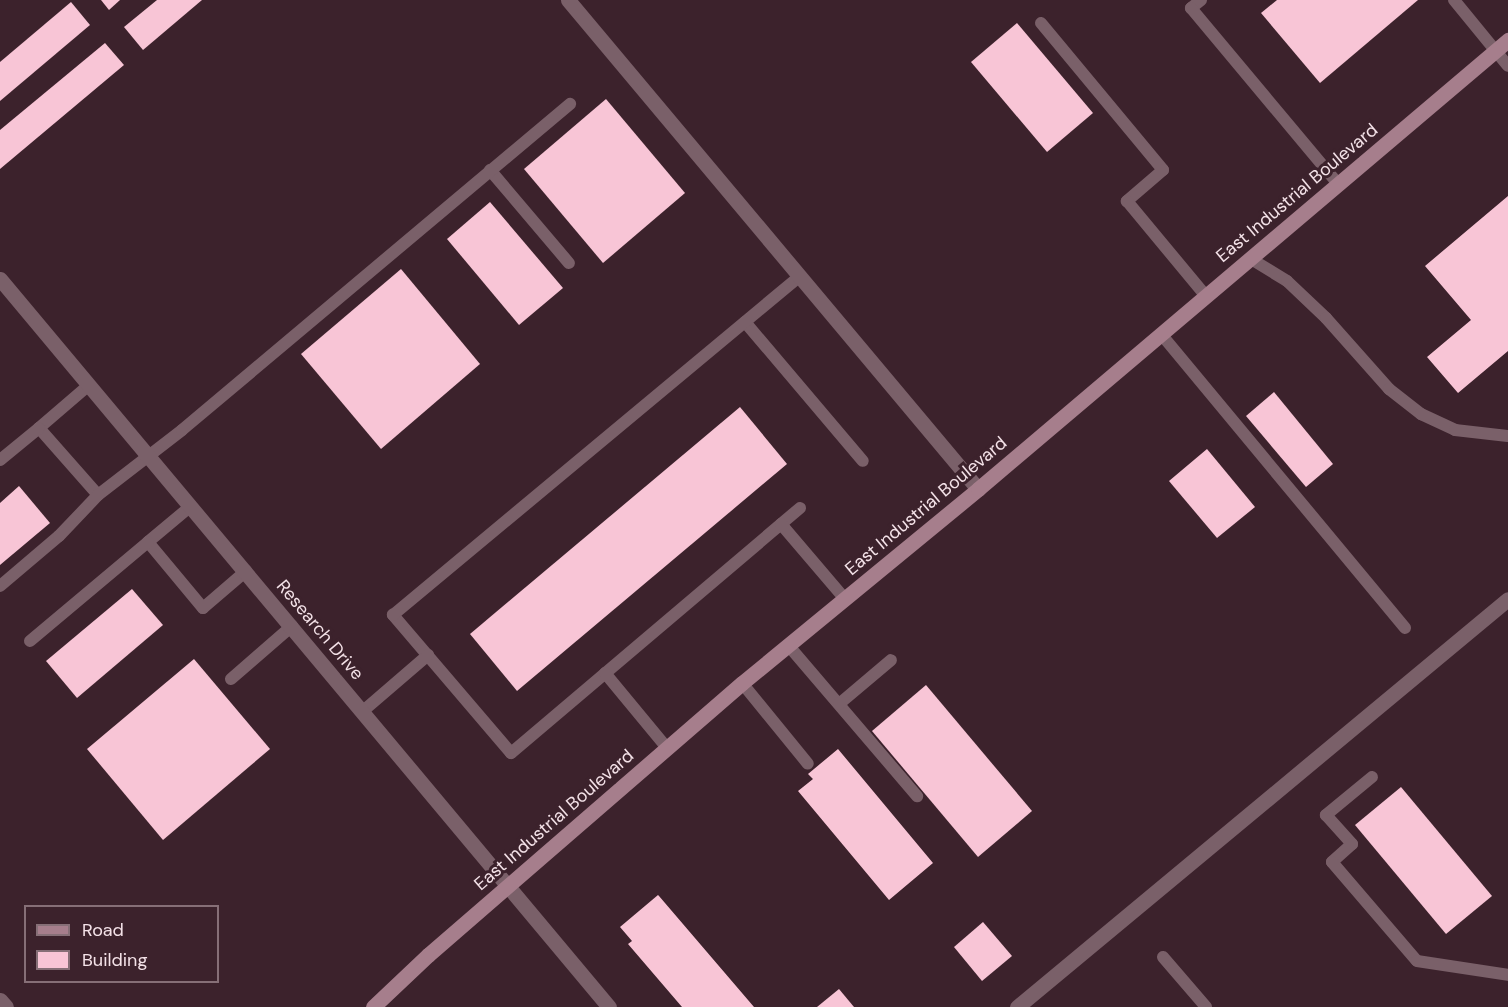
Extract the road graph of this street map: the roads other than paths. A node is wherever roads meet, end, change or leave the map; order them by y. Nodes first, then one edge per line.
1 (568, 0) edge
2 (1201, 0) edge
3 (1454, 0) edge
4 (1041, 23) dead end
5 (1508, 40) edge
6 (1495, 51) junction
7 (1508, 66) edge
8 (570, 104) dead end
9 (490, 170) junction
10 (1338, 184) junction
11 (1251, 259) junction
12 (569, 262) dead end
13 (800, 276) junction
14 (0, 279) edge
15 (1206, 296) junction
16 (745, 322) junction
17 (1161, 334) junction
18 (89, 385) junction
19 (39, 428) junction
20 (1508, 436) edge
21 (148, 454) junction
22 (0, 460) edge
23 (863, 461) dead end
24 (978, 489) junction
25 (98, 495) junction
26 (191, 506) junction
27 (800, 508) dead end
28 (781, 524) junction
29 (148, 542) junction
30 (246, 571) junction
31 (0, 586) edge
32 (845, 598) junction
33 (1508, 600) edge
34 (292, 627) junction
35 (1405, 628) dead end
36 (30, 641) dead end
37 (788, 645) junction
38 (428, 655) junction
39 (891, 660) dead end
40 (605, 673) junction
41 (231, 679) dead end
42 (742, 683) junction
43 (839, 704) junction
44 (363, 711) junction
45 (667, 748) junction
46 (808, 764) dead end
47 (1372, 777) dead end
48 (917, 795) dead end
49 (507, 886) junction
50 (1163, 957) dead end
51 (1508, 975) edge
52 (0, 1000) edge
53 (6, 1007) edge
54 (373, 1007) edge
55 (609, 1007) edge
56 (1017, 1007) edge
57 (1206, 1007) edge

1 - 13 street
2 - 10 lane
3 - 6 lane
4 - 15 lane
5 - 6 street, East Industrial Boulevard
6 - 7 lane
6 - 10 street, East Industrial Boulevard
8 - 9 lane
9 - 12 lane
9 - 21 lane
10 - 11 street, East Industrial Boulevard
11 - 15 street, East Industrial Boulevard
11 - 20 lane
13 - 16 lane
13 - 24 street
14 - 18 street, Research Drive
15 - 17 street, East Industrial Boulevard
16 - 23 lane
16 - 38 lane
17 - 24 street, East Industrial Boulevard
17 - 35 lane
18 - 19 lane
18 - 21 street, Research Drive
19 - 22 lane
19 - 25 lane
21 - 25 lane
21 - 26 street, Research Drive
24 - 32 street, East Industrial Boulevard
25 - 31 lane
26 - 29 lane
26 - 30 street, Research Drive
27 - 28 lane
28 - 32 lane
28 - 40 lane
29 - 30 lane
29 - 36 lane
30 - 34 street, Research Drive
32 - 37 street, East Industrial Boulevard
33 - 56 street
34 - 41 lane
34 - 44 street, Research Drive
37 - 42 street, East Industrial Boulevard
37 - 43 lane
38 - 40 lane
38 - 44 lane
39 - 43 lane
40 - 45 lane
42 - 45 street, East Industrial Boulevard
42 - 46 lane
43 - 48 lane
44 - 49 street, Research Drive
45 - 49 street, East Industrial Boulevard
47 - 51 lane
49 - 54 street, East Industrial Boulevard
49 - 55 street, Research Drive
50 - 57 lane
52 - 53 street

